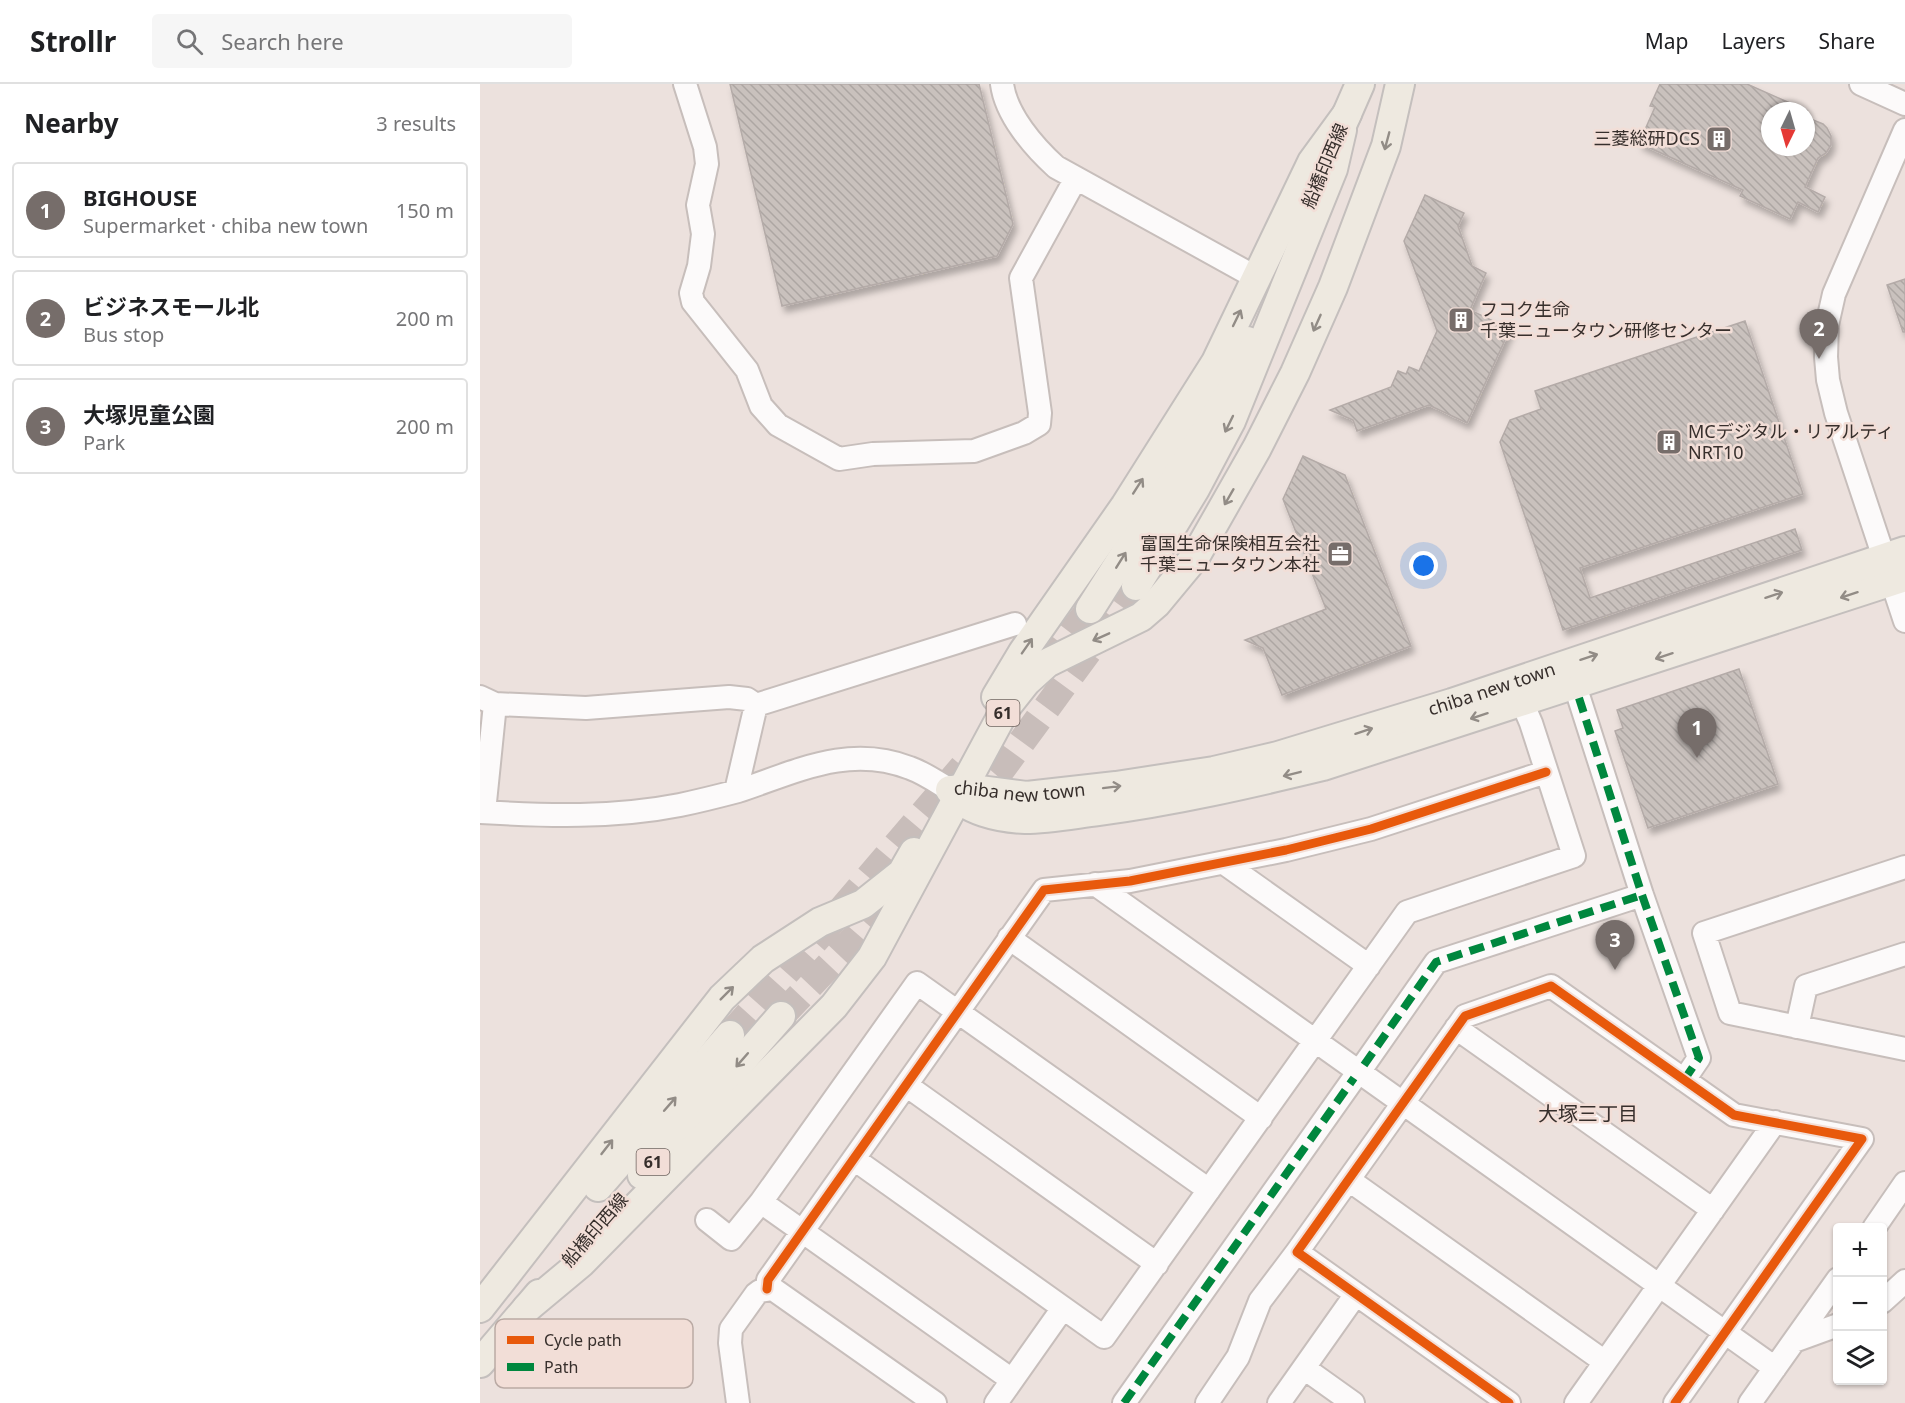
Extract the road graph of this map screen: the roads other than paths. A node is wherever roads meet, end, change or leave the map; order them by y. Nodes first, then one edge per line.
1 (685, 84) edge
2 (1002, 84) edge
3 (1360, 84) edge
4 (1400, 84) edge
5 (1861, 84) edge
6 (1905, 104) edge
7 (1347, 114) junction
8 (1905, 130) edge
9 (1076, 178) junction
10 (1257, 278) junction
11 (1897, 567) edge
12 (1136, 586) tunnel mouth
13 (1090, 609) tunnel mouth
14 (1905, 621) edge
15 (1015, 624) dead end
16 (1525, 693) junction
17 (1579, 698) dead end
18 (487, 701) edge
19 (756, 705) junction
20 (1546, 772) junction
21 (736, 791) junction
22 (957, 792) junction
23 (482, 812) edge
24 (1224, 863) junction
25 (1905, 867) edge
26 (1095, 884) junction
27 (1642, 895) junction
28 (1009, 938) junction
29 (1905, 954) edge
30 (1369, 966) junction
31 (958, 1012) junction
32 (781, 1016) tunnel mouth
33 (1797, 1027) junction
34 (1456, 1028) junction
35 (730, 1035) tunnel mouth
36 (1315, 1041) junction
37 (1905, 1049) edge
38 (1684, 1080) junction
39 (906, 1085) junction
40 (1403, 1103) junction
41 (1261, 1118) junction
42 (1775, 1122) junction
43 (854, 1159) junction
44 (1349, 1180) junction
45 (1905, 1183) edge
46 (1209, 1190) junction
47 (761, 1202) junction
48 (1713, 1210) junction
49 (707, 1220) dead end
50 (1877, 1223) edge
51 (802, 1231) junction
52 (1297, 1252) junction
53 (1157, 1264) junction
54 (1905, 1281) edge
55 (1659, 1285) junction
56 (1833, 1286) edge
57 (768, 1289) junction
58 (1356, 1294) junction
59 (1887, 1297) edge
60 (480, 1308) edge
61 (527, 1308) junction
62 (1063, 1308) junction
63 (518, 1319) edge
64 (480, 1322) edge
65 (1833, 1327) edge
66 (1725, 1332) junction
67 (1794, 1341) junction
68 (495, 1345) edge
69 (1605, 1362) junction
70 (480, 1363) edge
71 (1304, 1368) junction
72 (1775, 1368) junction
73 (1012, 1380) junction
74 (738, 1403) edge
75 (935, 1403) edge
76 (996, 1403) edge
77 (1124, 1403) edge
78 (1207, 1403) edge
79 (1279, 1403) edge
80 (1353, 1403) edge
81 (1509, 1403) edge
82 (1576, 1403) edge
83 (1675, 1403) edge
84 (1750, 1403) edge

1 - 9 street
2 - 9 street
3 - 7 main road, 61
4 -> 22 main road, 61
5 - 6 street
7 - 10 main road, 61
7 -> 12 main road, 船橋印西線 / 61
13 -> 7 main road, 船橋印西線 / 61
8 - 11 street
9 - 10 street
22 -> 10 main road, 61
11 - 14 street
11 - 16 main road, chiba new town
15 - 19 street
16 - 20 street
16 - 22 main road, chiba new town
17 - 27 street
18 - 19 street
18 - 23 street
19 - 21 street
20 - 24 street
20 - 30 street
21 - 22 street
21 - 23 street
60 -> 22 main road
22 - 61 main road, 61
24 - 26 street
24 - 30 street
25 - 33 street
26 - 28 street
26 - 36 street
27 - 38 street
27 - 77 street
28 - 31 street
28 - 41 street
29 - 33 street
30 - 36 street
31 - 39 street
31 - 46 street
31 - 47 street
32 -> 61 main road, 船橋印西線 / 61
33 - 37 street
34 - 38 street
34 - 40 street
34 - 48 street
64 -> 35 main road, 船橋印西線 / 61
36 - 40 street
36 - 41 street
38 - 42 street
39 - 43 street
39 - 53 street
40 - 44 street
40 - 55 street
41 - 46 street
42 - 48 street
42 - 66 street
43 - 51 street
43 - 62 street
44 - 52 street
44 - 69 street
45 - 50 street
46 - 53 street
47 - 49 street
47 - 51 street
48 - 55 street
51 - 57 street
51 - 73 street
52 - 58 street
52 - 78 street
53 - 62 street
54 - 59 street
55 - 66 street
55 - 69 street
56 - 67 street
57 - 74 street
57 - 75 street
58 - 71 street
58 - 81 street
61 - 63 main road
62 - 73 street
65 - 67 street
66 - 72 street
66 - 83 street
67 - 72 street
68 - 70 main road
69 - 82 street
71 - 79 street
71 - 80 street
72 - 84 street
73 - 76 street

